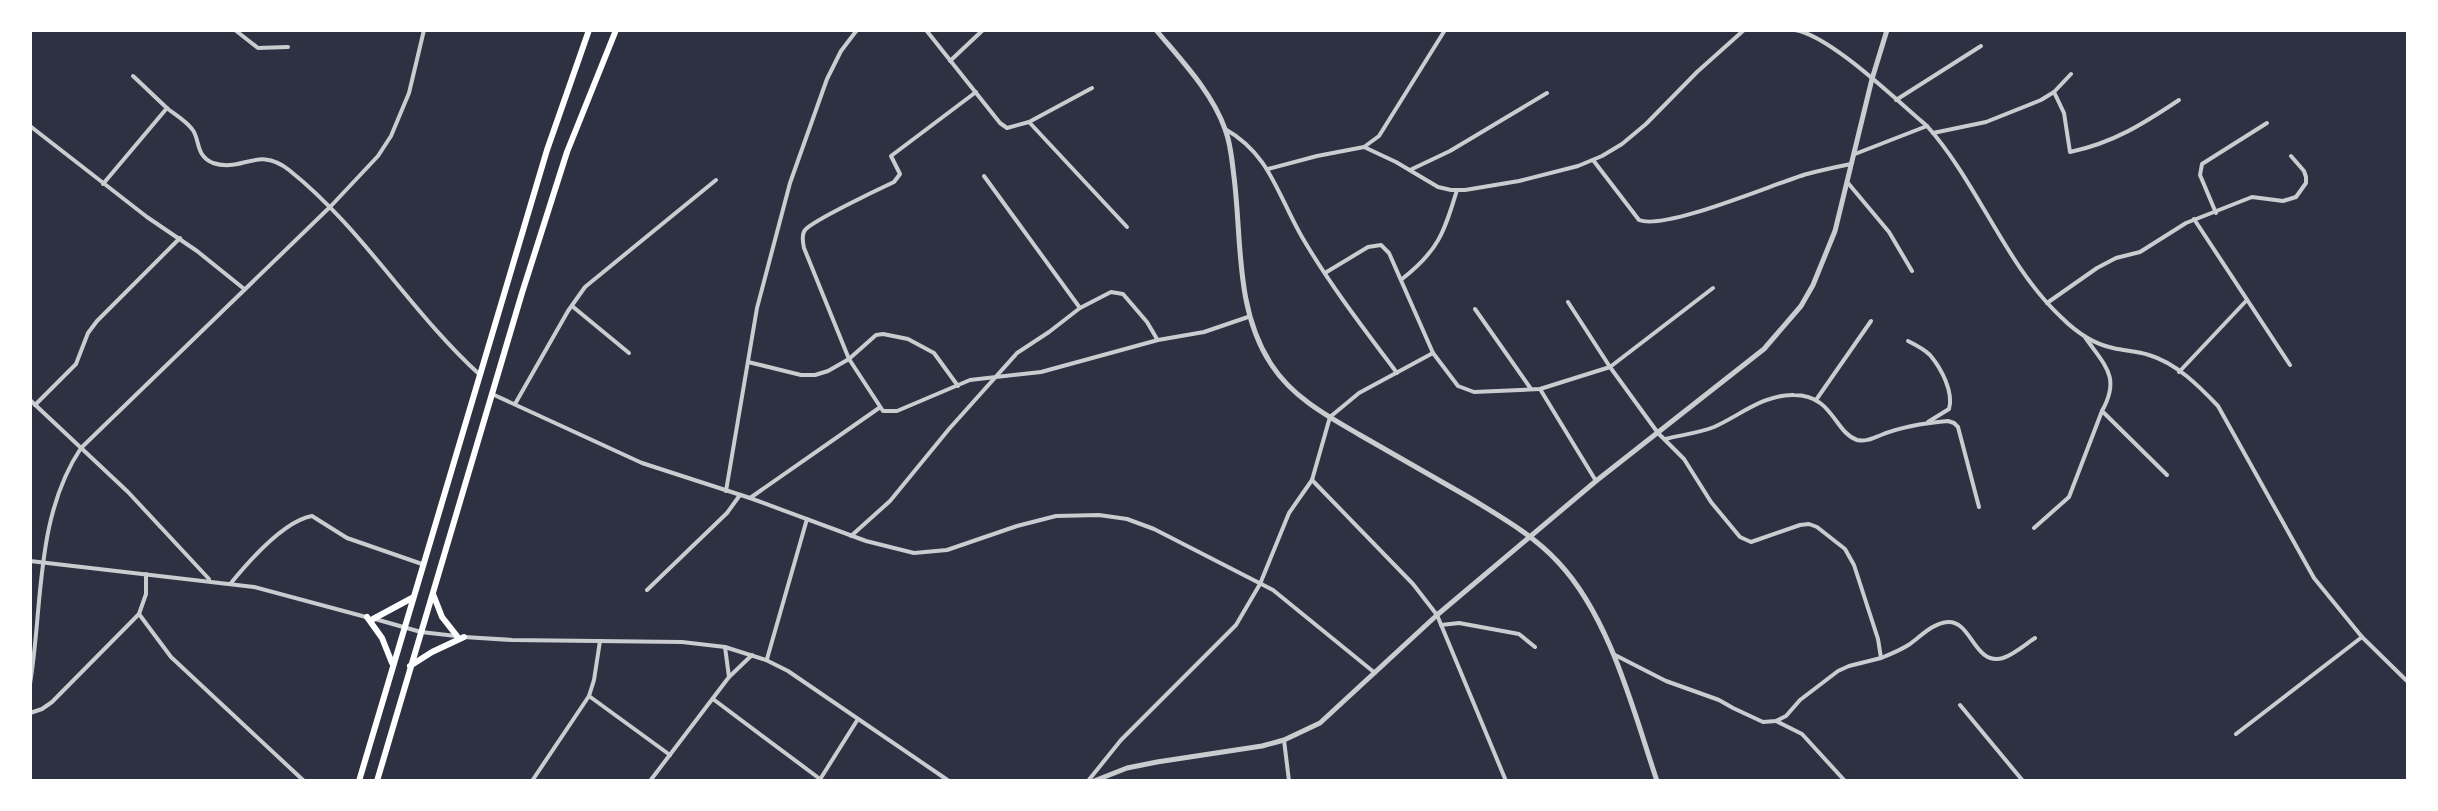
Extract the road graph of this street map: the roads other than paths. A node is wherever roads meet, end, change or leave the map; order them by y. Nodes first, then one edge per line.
1 (235, 30) edge
2 (424, 30) edge
3 (589, 30) edge
4 (616, 30) edge
5 (857, 30) edge
6 (926, 30) edge
7 (983, 30) edge
8 (1156, 30) edge
9 (1445, 30) edge
10 (1744, 30) edge
11 (1799, 30) edge
12 (1887, 30) edge
13 (1981, 46) dead end
14 (288, 47) dead end
15 (950, 61) junction
16 (2071, 74) dead end
17 (133, 76) dead end
18 (1872, 79) junction
19 (1092, 88) dead end
20 (976, 92) junction
21 (2054, 92) junction
22 (1547, 93) dead end
23 (1896, 100) junction
24 (2179, 100) dead end
25 (167, 108) junction
26 (1029, 122) junction
27 (2267, 123) dead end
28 (30, 126) edge
29 (1927, 126) junction
30 (1225, 129) junction
31 (1933, 133) junction
32 (1364, 147) junction
33 (1855, 154) junction
34 (2291, 156) dead end
35 (1593, 160) junction
36 (1853, 164) junction
37 (1268, 169) junction
38 (1409, 170) junction
39 (984, 176) dead end
40 (716, 180) dead end
41 (1847, 183) junction
42 (103, 184) junction
43 (1457, 190) junction
44 (331, 206) junction
45 (2216, 213) junction
46 (2194, 219) junction
47 (1127, 227) dead end
48 (180, 238) junction
49 (1912, 271) dead end
50 (1325, 273) junction
51 (1402, 279) junction
52 (243, 288) junction
53 (1713, 288) dead end
54 (2247, 301) junction
55 (1568, 302) dead end
56 (2047, 303) junction
57 (572, 306) junction
58 (1080, 308) junction
59 (1475, 309) dead end
60 (1248, 317) junction
61 (1871, 321) dead end
62 (2084, 335) junction
63 (1158, 340) junction
64 (1908, 341) dead end
65 (629, 353) dead end
66 (1433, 353) junction
67 (849, 359) junction
68 (748, 362) junction
69 (2290, 365) dead end
70 (1610, 367) junction
71 (2179, 372) junction
72 (1397, 373) junction
73 (479, 374) junction
74 (997, 376) junction
75 (958, 386) junction
76 (1540, 389) junction
77 (1532, 390) junction
78 (492, 394) junction
79 (30, 400) edge
80 (1816, 400) junction
81 (515, 404) junction
82 (35, 405) junction
83 (879, 408) junction
84 (2102, 411) junction
85 (1330, 417) junction
86 (1928, 422) junction
87 (1658, 433) junction
88 (1665, 439) junction
89 (81, 448) junction
90 (2167, 475) dead end
91 (1312, 480) junction
92 (1596, 481) junction
93 (726, 491) junction
94 (740, 495) junction
95 (750, 498) junction
96 (1979, 507) dead end
97 (807, 519) junction
98 (2034, 528) dead end
99 (851, 536) junction
100 (1530, 536) junction
101 (30, 561) edge
102 (44, 562) junction
103 (422, 564) junction
104 (146, 573) junction
105 (211, 581) junction
106 (231, 583) junction
107 (1260, 584) junction
108 (647, 590) dead end
109 (433, 594) junction
110 (412, 598) junction
111 (139, 614) junction
112 (1437, 615) junction
113 (370, 618) junction
114 (1441, 625) junction
115 (403, 627) junction
116 (421, 632) junction
117 (461, 636) junction
118 (2362, 637) junction
119 (2035, 638) dead end
120 (600, 641) junction
121 (725, 647) junction
122 (1535, 647) dead end
123 (1613, 654) junction
124 (752, 655) junction
125 (1881, 658) junction
126 (766, 660) junction
127 (393, 665) junction
128 (410, 666) junction
129 (1375, 673) junction
130 (729, 677) junction
131 (2408, 682) edge
132 (30, 684) edge
133 (589, 696) junction
134 (712, 699) junction
135 (1960, 705) dead end
136 (30, 713) edge
137 (858, 719) junction
138 (1776, 721) junction
139 (2236, 734) dead end
140 (1284, 740) junction
141 (670, 755) junction
142 (819, 780) edge
143 (304, 781) edge
144 (359, 781) edge
145 (377, 781) edge
146 (532, 781) edge
147 (650, 781) edge
148 (949, 781) edge
149 (1091, 781) edge
150 (1289, 781) edge
151 (1506, 781) edge
152 (1657, 781) edge
153 (1845, 781) edge
154 (2023, 781) edge

1 - 14 street
2 - 44 street
3 - 73 main road
4 - 78 main road
5 - 68 street
6 - 15 street
7 - 15 street
8 - 30 street
9 - 32 street
10 - 35 street
11 - 18 street
12 - 18 street
13 - 23 street
15 - 20 street
16 - 21 street
17 - 25 street
18 - 23 street
18 - 33 street
19 - 26 street
20 - 26 street
20 - 67 street
21 - 24 street
21 - 31 street
22 - 38 street
23 - 29 street
25 - 42 street
25 - 44 street
26 - 47 street
27 - 45 street
28 - 42 street
29 - 31 street
29 - 33 street
30 - 37 street
30 - 60 street
31 - 56 street
32 - 37 street
32 - 38 street
33 - 36 street
34 - 45 street
35 - 36 street
35 - 43 street
36 - 41 street
37 - 50 street
38 - 43 street
39 - 58 street
40 - 57 street
41 - 49 street
41 - 87 street
42 - 48 street
43 - 51 street
44 - 52 street
44 - 73 street
45 - 46 street
46 - 54 street
46 - 56 street
48 - 52 street
48 - 82 street
50 - 51 street
50 - 72 street
51 - 66 street
52 - 89 street
53 - 70 street
54 - 69 street
54 - 71 street
55 - 70 street
56 - 62 street
57 - 65 street
57 - 81 street
58 - 63 street
58 - 74 street
59 - 77 street
60 - 63 street
60 - 85 street
61 - 80 street
62 - 71 street
62 - 84 street
63 - 74 street
64 - 86 street
66 - 72 street
66 - 77 street
67 - 68 street
67 - 75 street
67 - 83 street
68 - 93 street
70 - 76 street
70 - 87 street
71 - 118 street
72 - 85 street
73 - 103 main road
74 - 75 street
74 - 99 street
75 - 83 street
76 - 77 street
76 - 92 street
78 - 81 street
78 - 109 main road
79 - 82 street
80 - 86 street
80 - 88 street
81 - 93 street
82 - 89 street
83 - 95 street
84 - 90 street
84 - 98 street
85 - 91 street
85 - 100 street
86 - 96 street
87 - 88 street
87 - 92 street
88 - 125 street
89 - 102 street
89 - 105 street
91 - 107 street
91 - 112 street
92 - 100 street
93 - 94 street
94 - 95 street
94 - 108 street
95 - 97 street
97 - 99 street
97 - 126 street
99 - 107 street
100 - 112 street
100 - 123 street
101 - 102 street
102 - 104 street
102 - 132 street
103 - 106 street
103 - 110 main road
104 - 105 street
104 - 111 street
105 - 106 street
106 - 113 street
107 - 129 street
107 - 149 street
109 - 116 main road
109 - 117 main road
110 - 113 main road
110 - 115 main road
111 - 136 street
111 - 143 street
112 - 114 street
112 - 129 street
113 - 115 street
113 - 127 main road
114 - 122 street
114 - 151 street
115 - 116 street
115 - 127 main road
116 - 117 street
116 - 128 main road
117 - 120 street
117 - 128 main road
118 - 131 street
118 - 139 street
119 - 125 street
120 - 121 street
120 - 133 street
121 - 124 street
121 - 130 street
123 - 138 street
123 - 152 street
124 - 126 street
124 - 130 street
125 - 138 street
126 - 137 street
127 - 144 main road
128 - 145 main road
129 - 140 street
130 - 134 street
133 - 141 street
133 - 146 street
134 - 141 street
134 - 142 street
135 - 154 street
137 - 142 street
137 - 148 street
138 - 153 street
140 - 149 street
140 - 150 street
141 - 147 street

